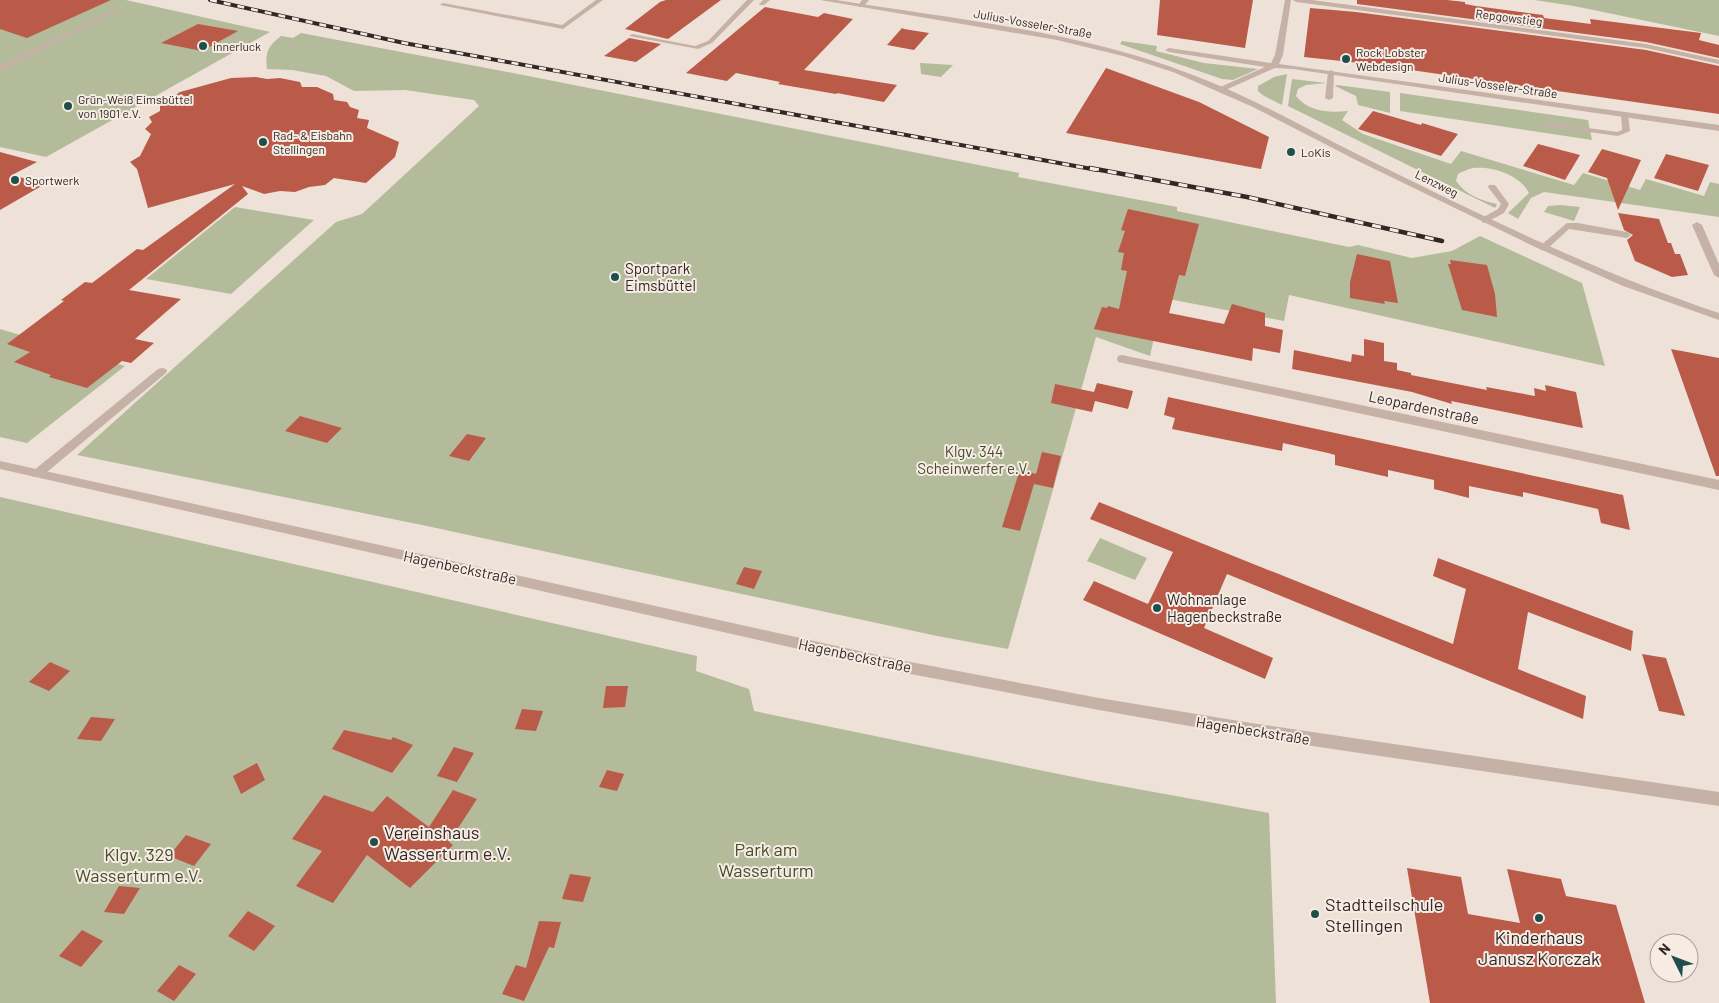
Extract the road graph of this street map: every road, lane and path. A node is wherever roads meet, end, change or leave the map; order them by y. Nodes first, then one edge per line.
1 (600, 0) edge
2 (751, 0) edge
3 (823, 0) edge
4 (1288, 0) edge
5 (1296, 0) edge
6 (864, 3) edge
7 (443, 5) dead end
8 (118, 10) dead end
9 (632, 36) dead end
10 (1169, 50) dead end
11 (1148, 62) joint
12 (1719, 62) edge
13 (1274, 66) junction
14 (0, 69) edge
15 (1332, 72) junction
16 (1221, 90) junction
17 (1329, 98) dead end
18 (1624, 114) junction
19 (1546, 124) dead end
20 (1719, 128) edge
21 (1492, 187) dead end
22 (1485, 220) junction
23 (1697, 226) dead end
24 (1627, 235) dead end
25 (1543, 248) junction
26 (1719, 275) edge
27 (1719, 317) edge
28 (1122, 359) dead end
29 (162, 371) dead end
30 (0, 466) edge
31 (37, 474) junction
32 (1719, 485) edge
33 (1719, 799) edge

1 - 7 lane
2 - 9 lane
3 - 6 street, Julius-Vosseler-Straße
4 - 13 street
5 - 12 street, Repgowstieg
6 - 11 street, Julius-Vosseler-Straße
8 - 14 lane
10 - 13 street, Julius-Vosseler-Straße
11 - 16 street, Lenzweg
13 - 15 street, Julius-Vosseler-Straße
13 - 16 street
15 - 17 lane
15 - 18 street, Julius-Vosseler-Straße
16 - 22 street, Lenzweg
18 - 19 lane
18 - 20 street, Julius-Vosseler-Straße
21 - 22 lane
22 - 25 street, Lenzweg
23 - 26 street
24 - 25 lane
25 - 27 street, Lenzweg
28 - 32 street, Leopardenstraße
29 - 31 lane
30 - 31 street, Hagenbeckstraße
31 - 33 street, Hagenbeckstraße

